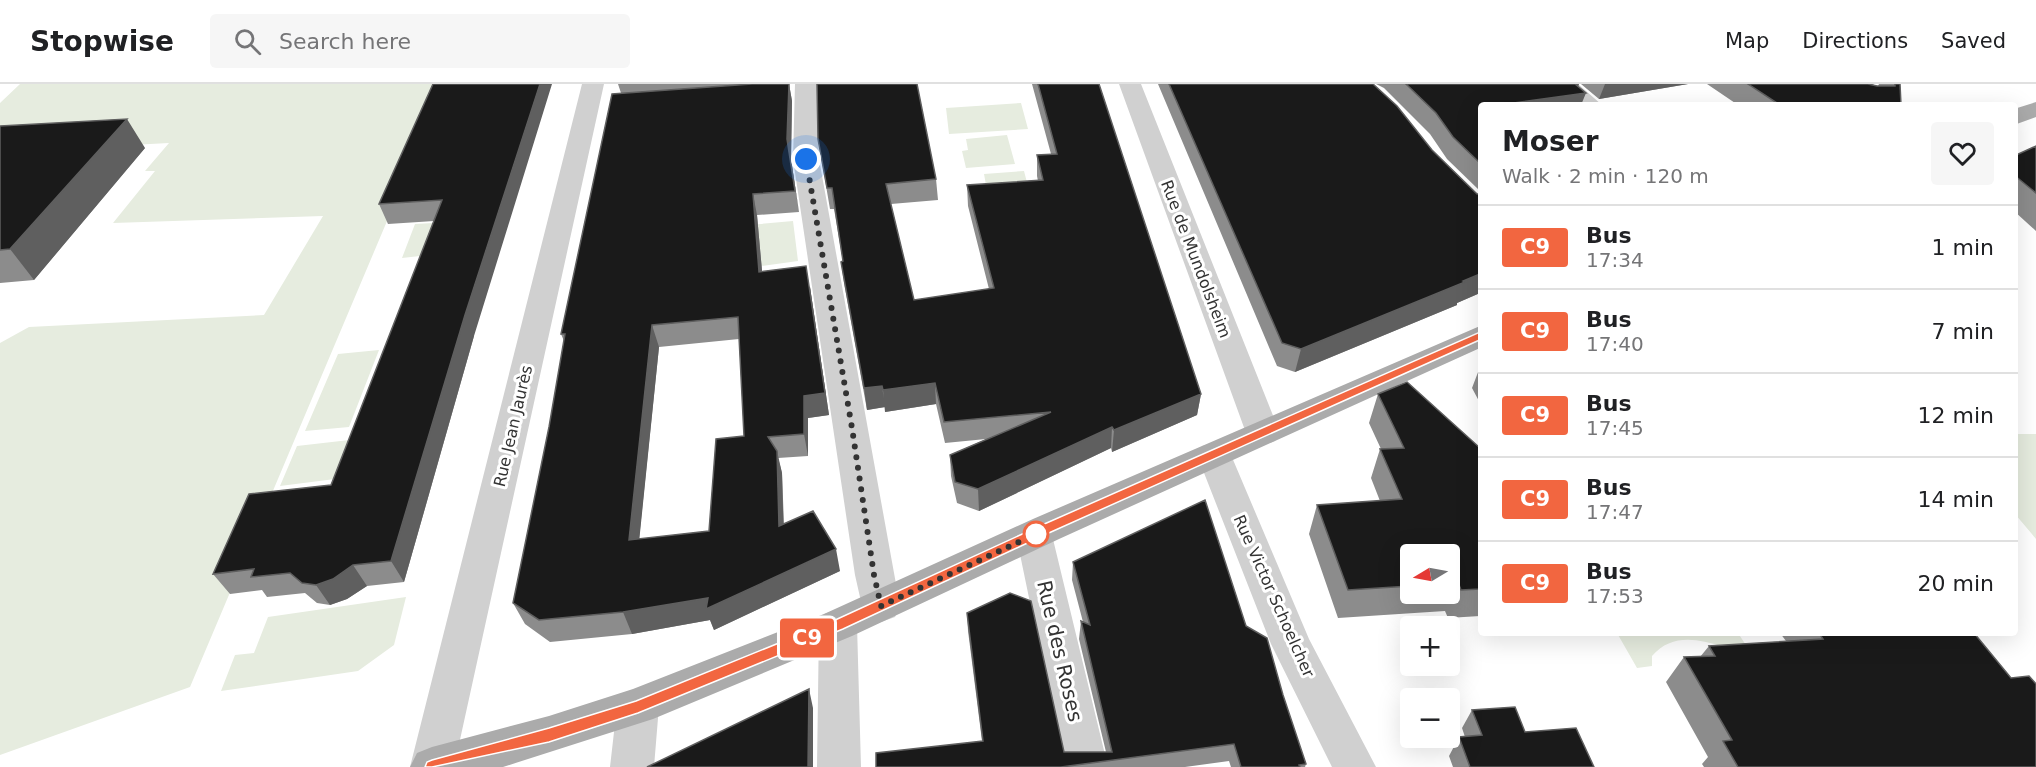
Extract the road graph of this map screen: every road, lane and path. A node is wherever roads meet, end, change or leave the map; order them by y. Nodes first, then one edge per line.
1 (1130, 84) edge
2 (1564, 84) edge
3 (797, 89) edge
4 (597, 99) edge
5 (1586, 102) edge
6 (2036, 110) edge
7 (2018, 117) edge
8 (1478, 337) edge
9 (1263, 433) junction
10 (1214, 455) junction
11 (1034, 535) junction
12 (881, 606) junction
13 (838, 625) junction
14 (638, 706) junction
15 (485, 760) edge
16 (432, 767) edge
17 (632, 767) edge
18 (839, 767) edge
19 (1086, 767) edge
20 (1354, 767) edge

1 - 9 street, Rue de Mundolsheim
2 - 5 street
3 - 12 street
4 - 16 street, Rue Jean Jaurès
6 - 7 main road
8 - 9 main road
9 - 10 main road
10 - 11 main road
10 - 20 street, Rue Victor Schoelcher
11 - 12 main road
11 - 19 street, Rue des Roses
12 - 13 main road
13 - 14 main road
13 - 18 street
14 - 15 main road
14 - 17 street
15 - 16 main road

